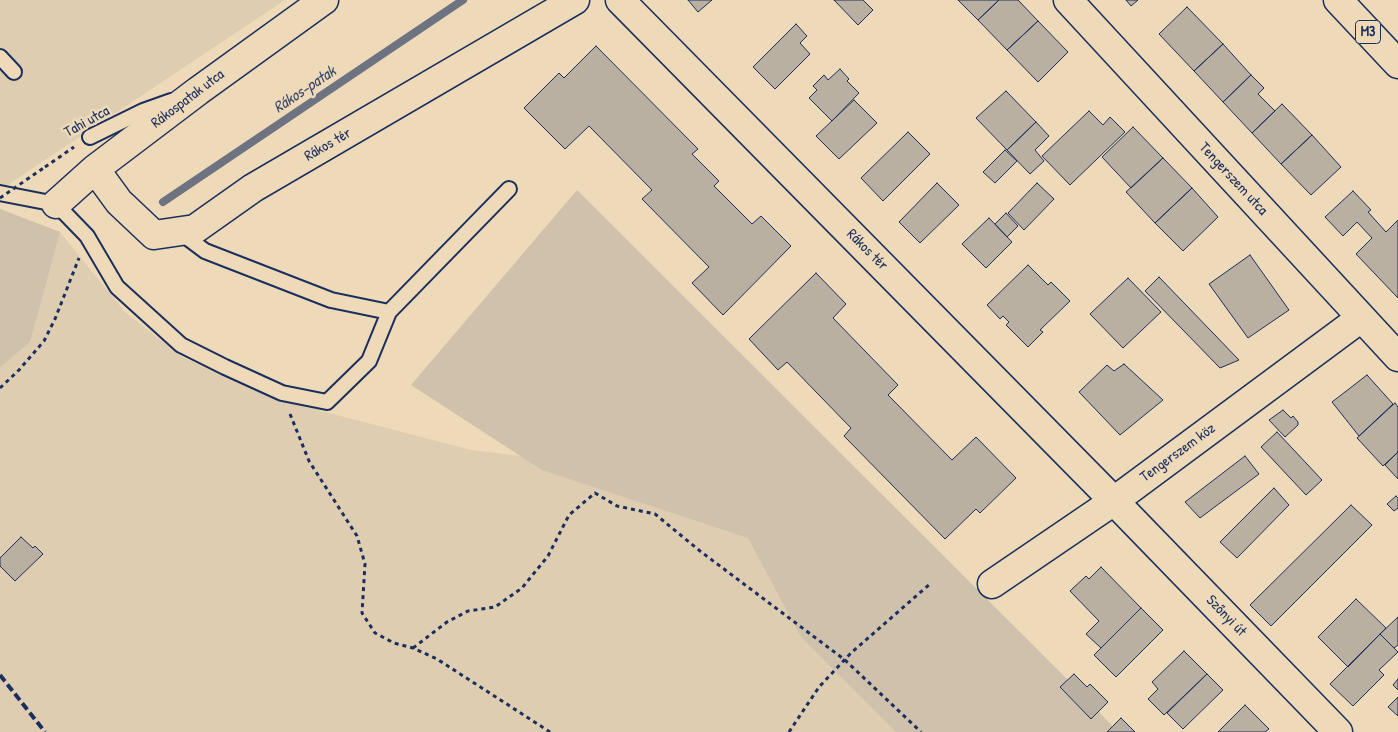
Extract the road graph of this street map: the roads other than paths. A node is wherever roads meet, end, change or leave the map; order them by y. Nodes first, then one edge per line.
1 (324, 0) edge
2 (575, 0) edge
3 (620, 0) edge
4 (1068, 0) edge
5 (1338, 0) edge
6 (0, 56) edge
7 (1398, 64) edge
8 (14, 72) dead end
9 (198, 91) junction
10 (90, 137) road end
11 (95, 169) junction
12 (509, 189) dead end
13 (0, 193) edge
14 (56, 204) junction
15 (179, 231) junction
16 (388, 312) junction
17 (1361, 318) junction
18 (1398, 358) edge
19 (1114, 501) junction
20 (992, 584) dead end
21 (1338, 732) edge

1 - 9 street, Rákospatak utca
2 - 15 street, Rákos tér
3 - 19 street, Rákos tér
4 - 17 street, Tengerszem utca
5 - 7 street, M3
6 - 8 lane
9 - 10 lane, Tahi utca
9 - 11 street, Rákospatak utca
11 - 14 street, Rákospatak utca
11 - 15 street, Rákos tér
12 - 16 lane
13 - 14 lane
14 - 16 lane
15 - 16 lane
17 - 18 street, Tengerszem utca
17 - 19 street, Tengerszem köz
19 - 20 street, Tengerszem köz
19 - 21 street, Szőnyi út

